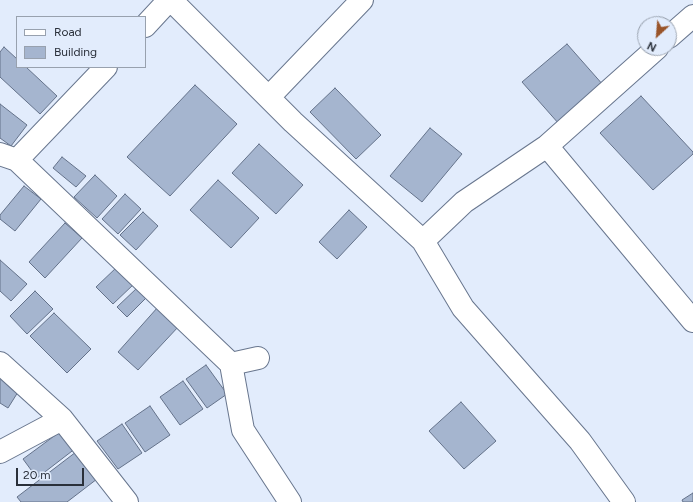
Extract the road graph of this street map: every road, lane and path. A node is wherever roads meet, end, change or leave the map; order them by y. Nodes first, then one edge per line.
1 (170, 0) edge
2 (362, 0) edge
3 (693, 16) edge
4 (146, 25) edge
5 (677, 30) edge
6 (648, 56) edge
7 (105, 68) edge
8 (269, 97) junction
9 (547, 146) junction
10 (9, 157) edge
11 (423, 241) junction
12 (693, 321) edge
13 (258, 358) dead end
14 (0, 363) edge
15 (231, 364) junction
16 (62, 419) junction
17 (0, 452) edge
18 (127, 502) edge
19 (290, 502) edge
20 (624, 502) edge

1 - 4 street
1 - 8 street
2 - 8 street
3 - 5 street
6 - 9 street
7 - 10 street
8 - 11 street
9 - 11 street
9 - 12 street
10 - 15 street
11 - 20 street
13 - 15 street
14 - 16 street
15 - 19 street
16 - 17 street
16 - 18 street

